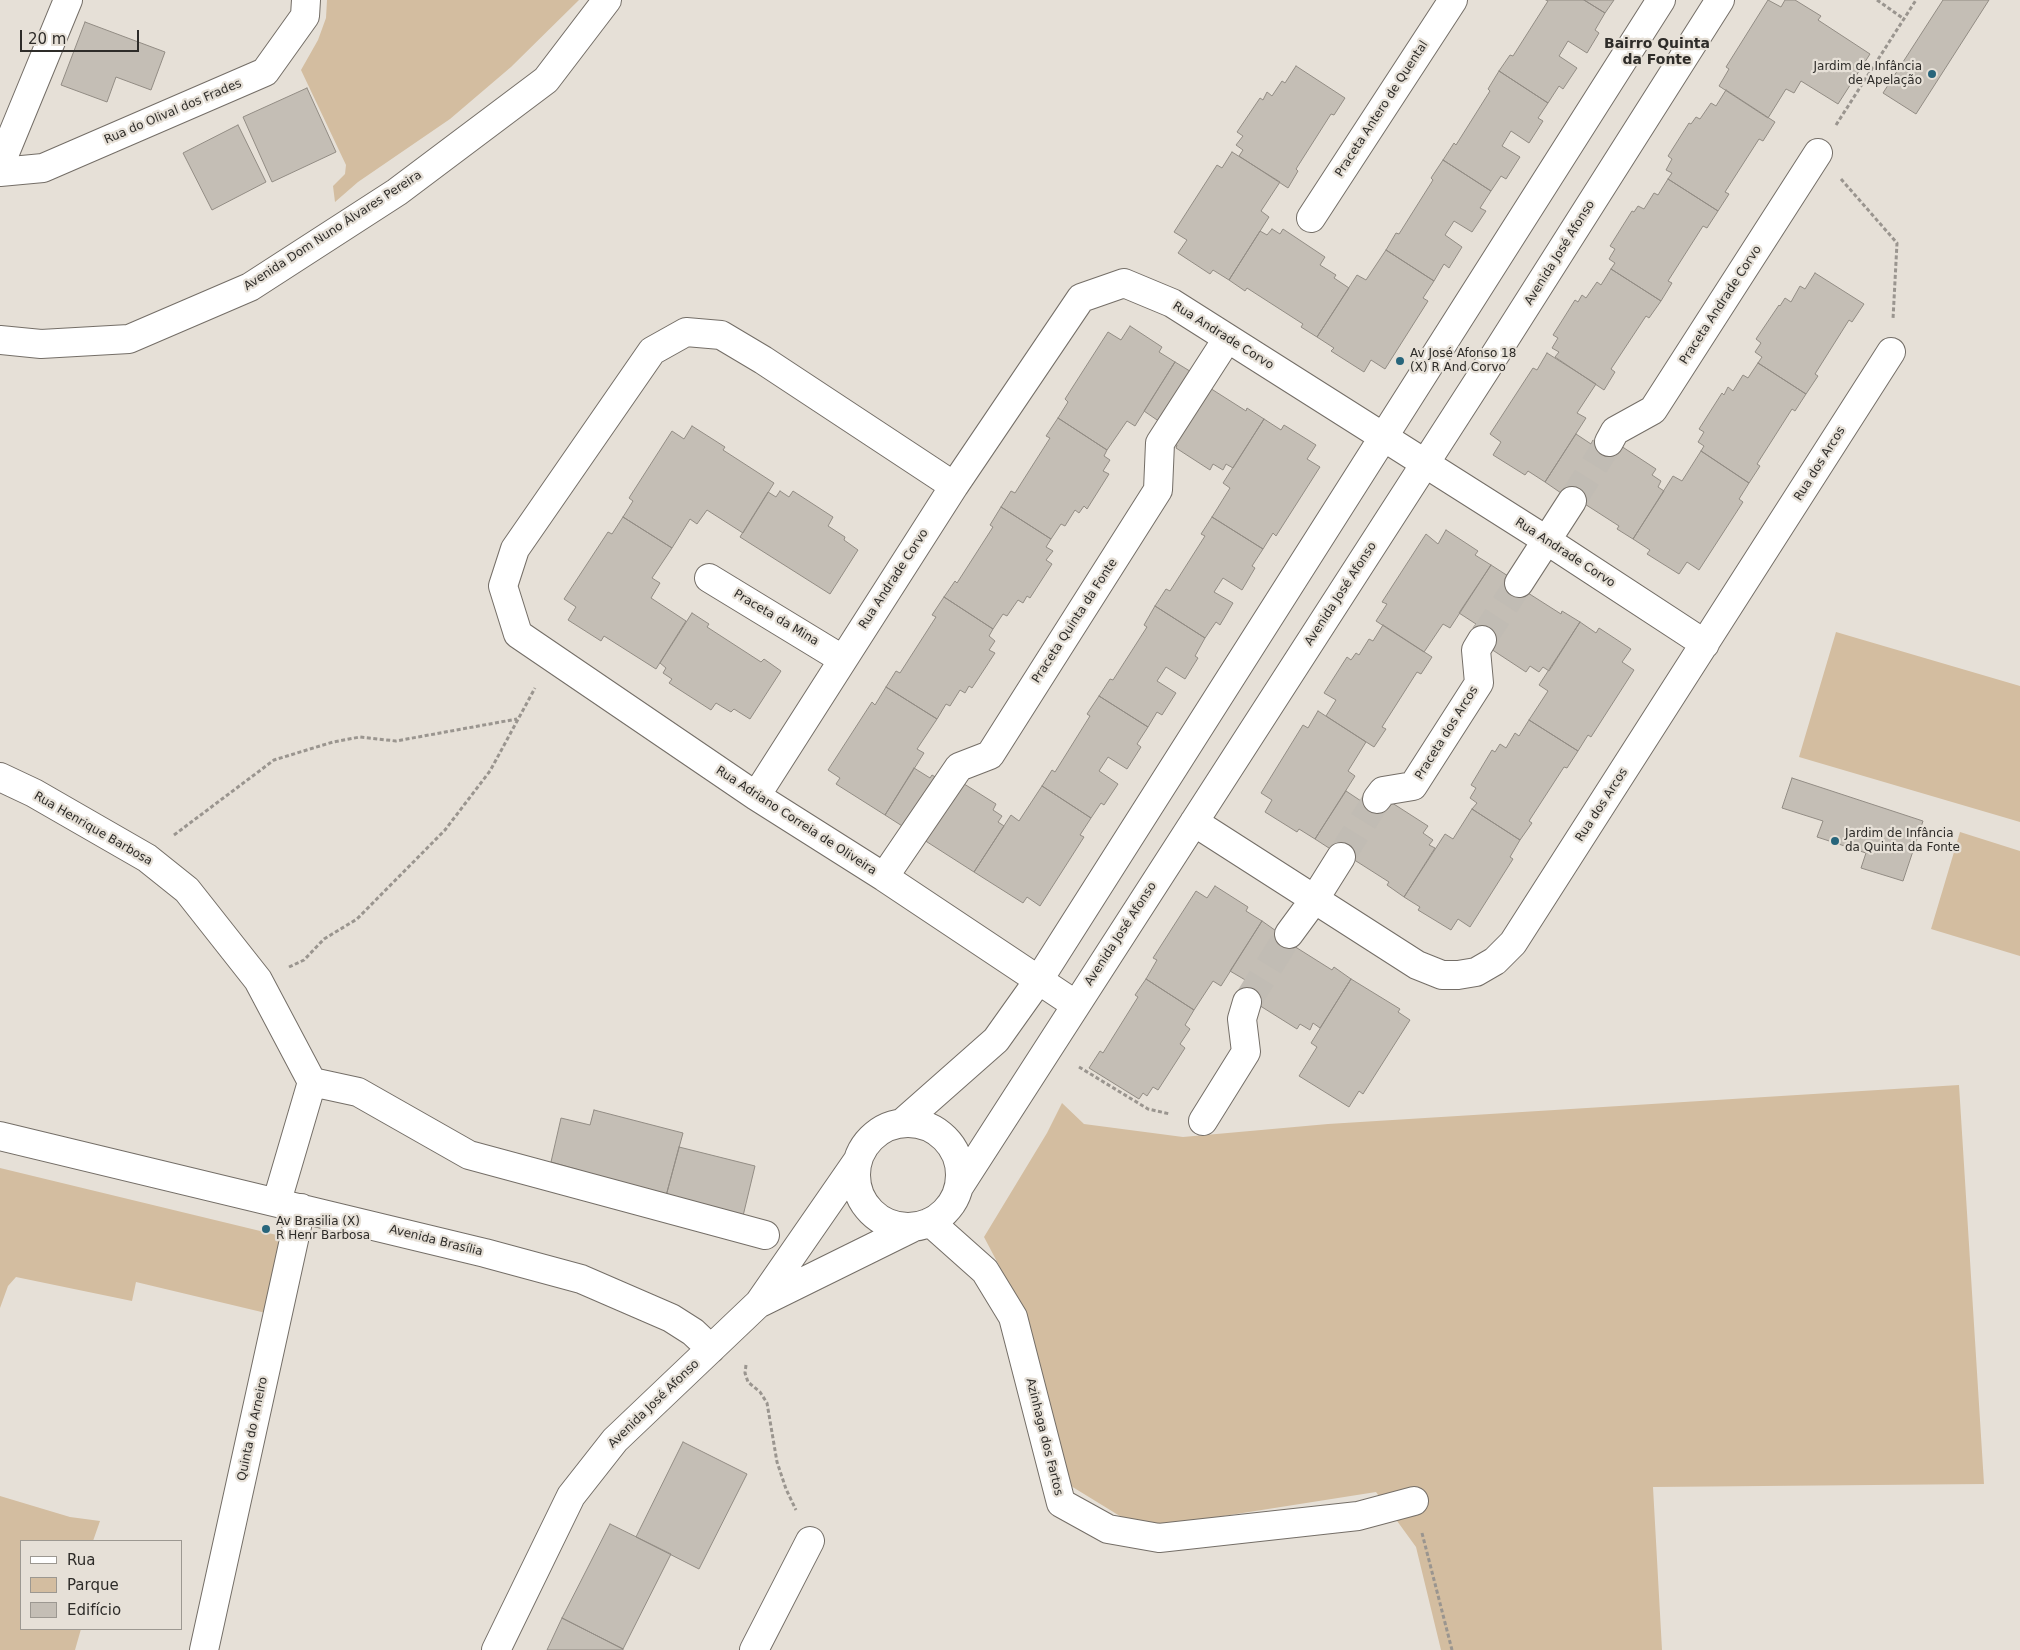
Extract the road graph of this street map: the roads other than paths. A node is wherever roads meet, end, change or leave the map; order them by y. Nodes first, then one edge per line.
1 (68, 0) edge
2 (306, 0) edge
3 (607, 0) edge
4 (1453, 0) edge
5 (1661, 0) edge
6 (1720, 0) edge
7 (1818, 153) road end
8 (0, 166) edge
9 (0, 172) edge
10 (1311, 218) dead end
11 (1227, 339) junction
12 (0, 340) edge
13 (1891, 352) road end
14 (1383, 437) junction
15 (1609, 442) tunnel mouth
16 (1424, 464) junction
17 (954, 486) junction
18 (1572, 500) tunnel mouth
19 (1546, 540) junction
20 (709, 578) dead end
21 (1519, 583) tunnel mouth
22 (1482, 640) tunnel mouth
23 (1706, 644) junction
24 (842, 659) junction
25 (0, 777) edge
26 (756, 796) junction
27 (1377, 799) tunnel mouth
28 (1194, 822) junction
29 (1341, 857) tunnel mouth
30 (884, 877) junction
31 (1314, 900) junction
32 (1289, 934) tunnel mouth
33 (1038, 980) junction
34 (1246, 1002) tunnel mouth
35 (1076, 1005) junction
36 (312, 1082) junction
37 (1203, 1121) road end
38 (902, 1123) junction
39 (0, 1136) edge
40 (858, 1160) junction
41 (959, 1187) junction
42 (289, 1204) junction
43 (922, 1224) junction
44 (766, 1235) dead end
45 (759, 1304) junction
46 (711, 1349) junction
47 (1414, 1501) road end
48 (810, 1540) road end
49 (204, 1650) edge
50 (496, 1650) edge
51 (754, 1650) edge

1 - 8 street
2 - 9 street, Rua do Olival dos Frades
3 - 12 street, Avenida Dom Nuno Álvares Pereira
4 - 10 street, Praceta Antero de Quental
5 - 14 street
6 - 16 street, Avenida José Afonso
7 - 15 street, Praceta Andrade Corvo
11 - 14 street, Rua Andrade Corvo
11 - 17 street, Rua Andrade Corvo
11 - 30 street, Praceta Quinta da Fonte
13 - 23 street, Rua dos Arcos
14 - 16 street, Rua Andrade Corvo
14 - 33 street
16 - 19 street, Rua Andrade Corvo
16 - 28 street, Avenida José Afonso
17 - 24 street, Rua Andrade Corvo
17 - 26 street, Rua Adriano Correia de Oliveira
18 - 19 street
19 - 21 street
19 - 23 street, Rua Andrade Corvo
20 - 24 street, Praceta da Mina
22 - 27 street, Praceta dos Arcos
23 - 31 street, Rua dos Arcos
24 - 26 street, Rua Andrade Corvo
25 - 36 street, Rua Henrique Barbosa
26 - 30 street, Rua Adriano Correia de Oliveira
28 - 31 street, Rua dos Arcos
28 - 35 street, Avenida José Afonso
29 - 31 street
30 - 33 street, Rua Adriano Correia de Oliveira
31 - 32 street
33 - 35 street, Rua Adriano Correia de Oliveira
33 - 38 street
34 - 37 street
35 - 41 street, Avenida José Afonso
36 - 42 street
36 - 44 street
38 - 40 street
38 - 41 street
39 - 42 street, Avenida Brasília
40 - 43 street
40 - 45 street, Avenida José Afonso
41 - 43 street
42 - 46 street, Avenida Brasília
42 - 49 street, Quinta do Arneiro
43 - 45 street, Avenida José Afonso
43 - 47 street, Azinhaga dos Fartos
45 - 46 street, Avenida José Afonso
46 - 50 street, Avenida José Afonso
48 - 51 street

